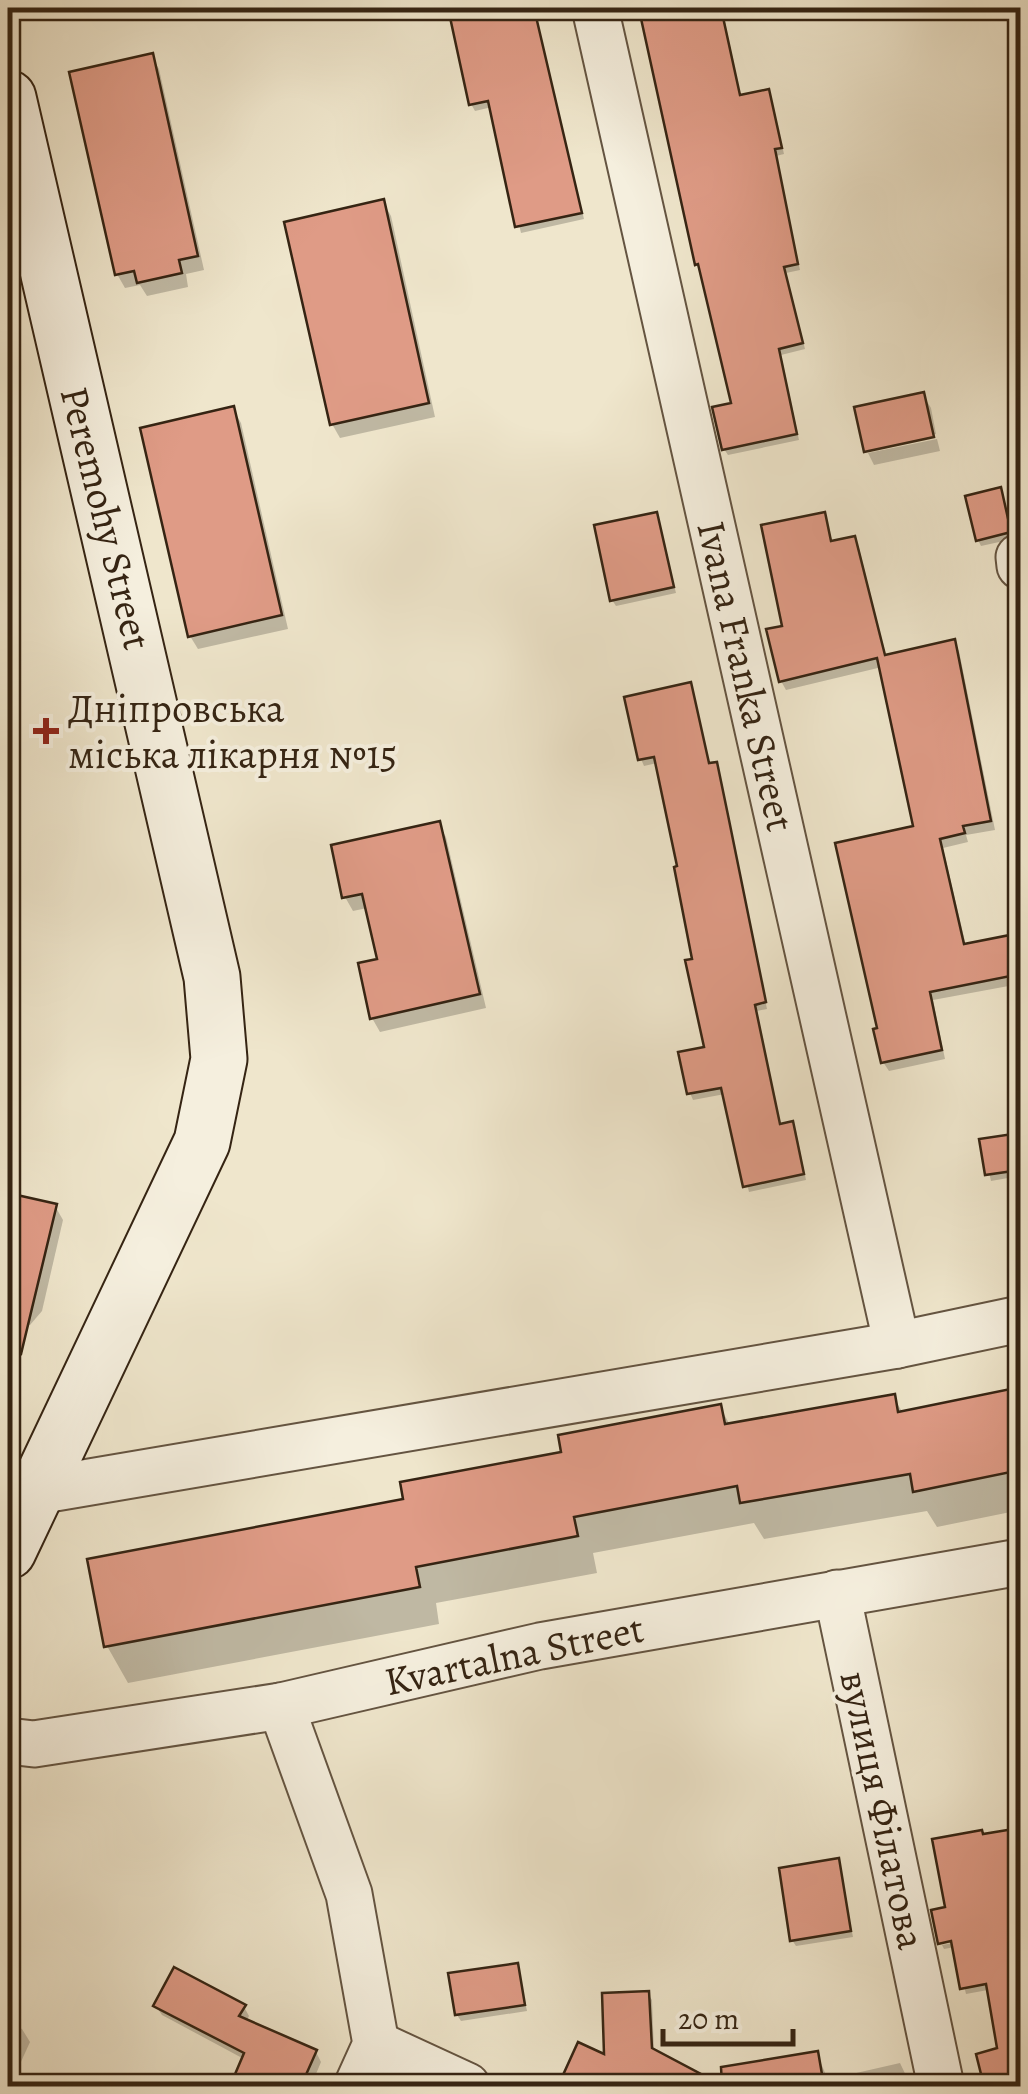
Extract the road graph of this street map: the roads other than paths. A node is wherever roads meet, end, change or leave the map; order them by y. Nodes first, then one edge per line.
1 (595, 8) edge
2 (8, 98) edge
3 (1020, 1320) edge
4 (896, 1345) junction
5 (37, 1492) junction
6 (8, 1551) edge
7 (1020, 1562) edge
8 (837, 1593) junction
9 (281, 1706) junction
10 (8, 1741) edge
11 (376, 2044) junction
12 (357, 2086) edge
13 (467, 2086) edge
14 (942, 2086) edge

1 - 4 street, Ivana Franka Street
2 - 5 street, Peremohy Street
3 - 4 street
4 - 5 street
5 - 6 street, Peremohy Street
7 - 8 street, Kvartalna Street
8 - 9 street, Kvartalna Street
8 - 14 street, вулиця Філатова
9 - 10 street, Kvartalna Street
9 - 11 street
11 - 12 street
11 - 13 street

